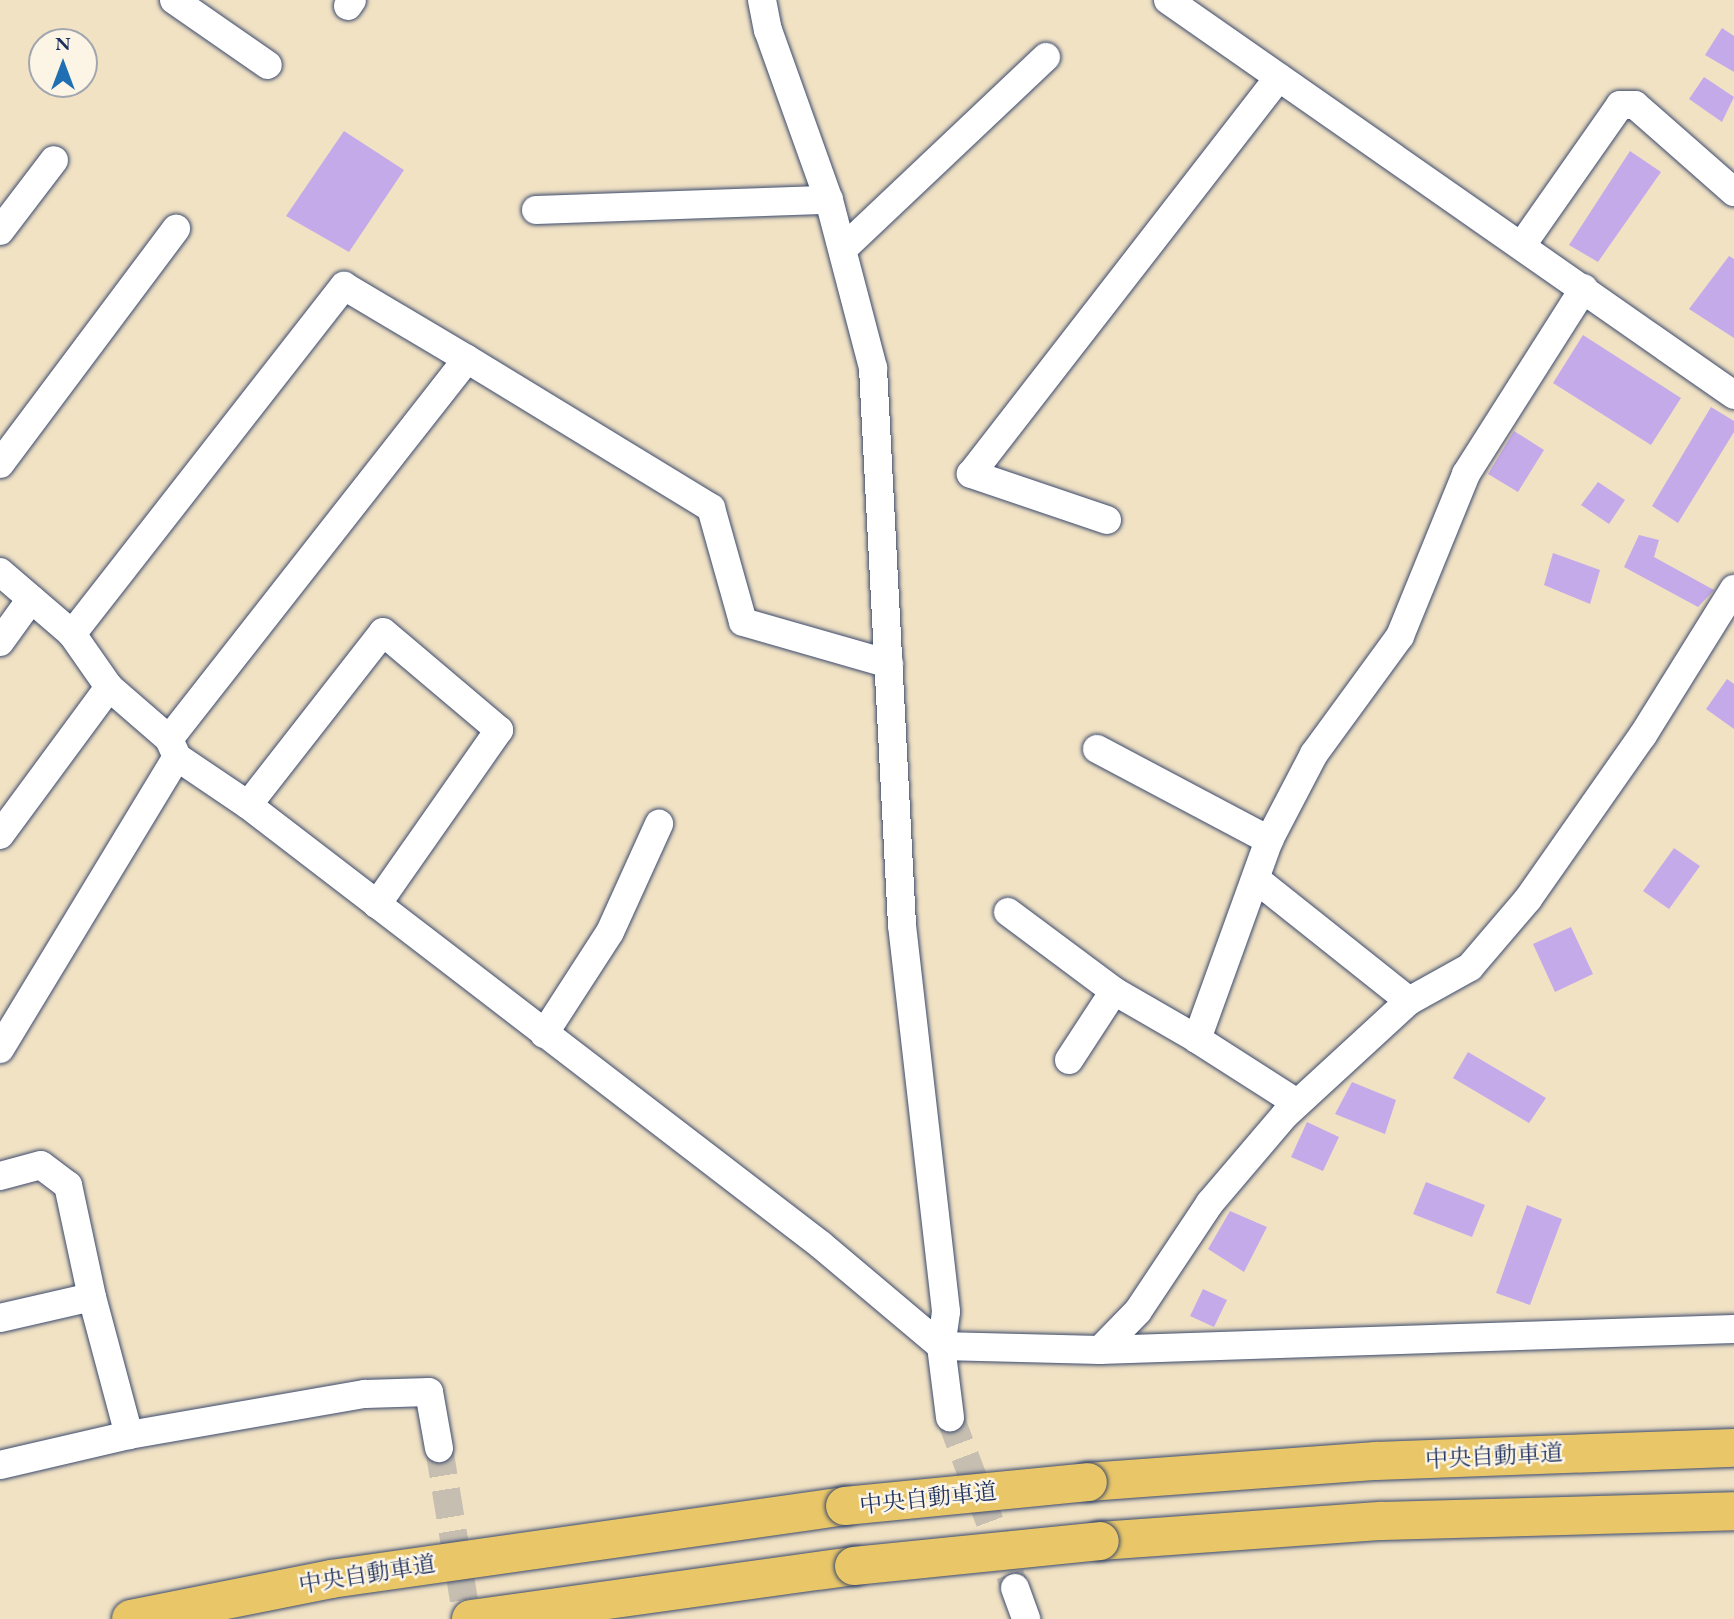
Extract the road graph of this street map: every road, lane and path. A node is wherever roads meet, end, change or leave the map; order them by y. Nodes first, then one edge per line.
1 (174, 0) edge
2 (762, 0) edge
3 (1168, 0) edge
4 (1046, 57) dead end
5 (268, 65) dead end
6 (1279, 77) junction
7 (54, 160) dead end
8 (1729, 176) edge
9 (829, 200) junction
10 (536, 210) dead end
11 (176, 229) dead end
12 (0, 231) edge
13 (1522, 245) junction
14 (844, 248) junction
15 (1584, 288) junction
16 (467, 359) junction
17 (1734, 395) edge
18 (0, 464) edge
19 (1107, 520) dead end
20 (0, 572) edge
21 (1734, 589) edge
22 (31, 599) junction
23 (72, 634) junction
24 (0, 642) edge
25 (889, 664) junction
26 (110, 687) junction
27 (173, 748) junction
28 (1097, 749) dead end
29 (248, 805) junction
30 (659, 824) dead end
31 (0, 835) edge
32 (1269, 840) junction
33 (1257, 880) junction
34 (377, 904) junction
35 (1008, 912) dead end
36 (1114, 991) junction
37 (1409, 1002) junction
38 (544, 1034) junction
39 (1197, 1039) junction
40 (0, 1049) edge
41 (1069, 1060) dead end
42 (1297, 1103) junction
43 (0, 1175) edge
44 (92, 1297) junction
45 (0, 1318) edge
46 (1734, 1329) edge
47 (941, 1346) junction
48 (1100, 1350) junction
49 (950, 1417) tunnel mouth
50 (129, 1435) junction
51 (439, 1448) tunnel mouth
52 (1734, 1448) edge
53 (0, 1465) edge
54 (1734, 1511) edge
55 (1015, 1588) tunnel mouth
56 (131, 1619) edge
57 (471, 1619) edge
58 (1026, 1619) edge

1 - 5 street
2 - 9 street
3 - 6 street
4 - 14 street
6 - 13 street
6 - 19 street
7 - 12 street
8 - 13 street
9 - 10 street
9 - 14 street
11 - 18 street
13 - 15 street
14 - 25 street
15 - 17 street
15 - 32 street
16 - 23 street
16 - 25 street
16 - 27 street
20 - 22 street
21 - 37 street
22 - 23 street
22 - 24 street
23 - 26 street
25 - 47 street
26 - 27 street
26 - 31 street
27 - 29 street
27 - 40 street
28 - 32 street
29 - 34 street
29 - 34 street
30 - 38 street
32 - 33 street
33 - 37 street
33 - 39 street
34 - 38 street
35 - 36 street
36 - 39 street
36 - 41 street
37 - 42 street
38 - 47 street
39 - 42 street
42 - 48 street
43 - 44 street
44 - 45 street
44 - 50 street
46 - 48 street
47 - 48 street
47 - 49 street
50 - 51 street
50 - 53 street
52 - 56 highway, 中央自動車道, bridge
54 - 57 highway, bridge
55 - 58 street

